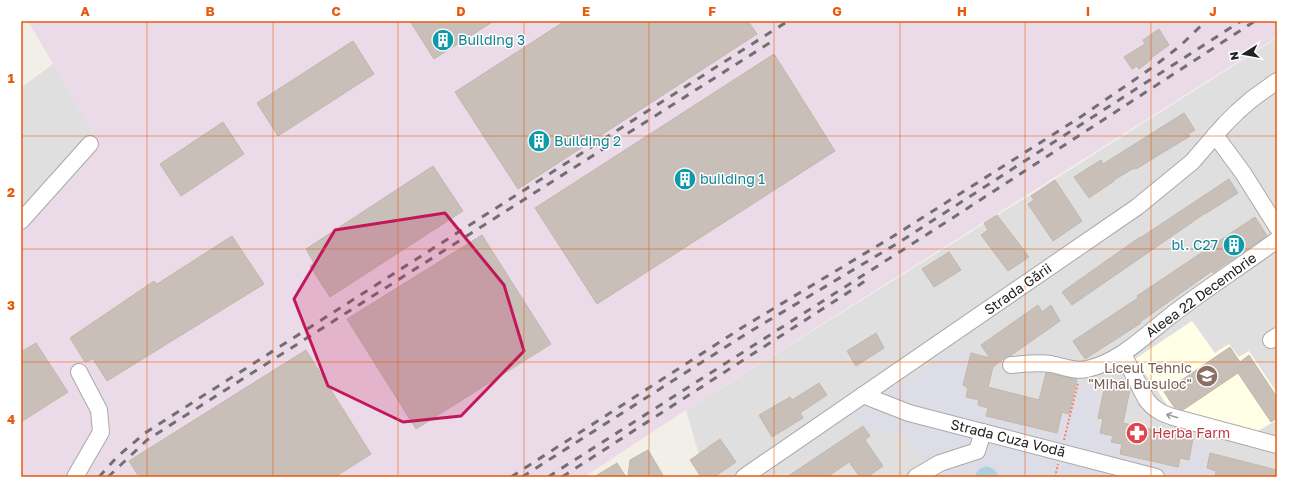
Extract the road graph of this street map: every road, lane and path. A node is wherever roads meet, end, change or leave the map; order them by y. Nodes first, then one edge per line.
1 (1277, 81) edge
2 (1215, 135) junction
3 (90, 144) dead end
4 (21, 221) edge
5 (1277, 227) edge
6 (1277, 240) edge
7 (1122, 354) junction
8 (1011, 365) dead end
9 (1085, 370) junction
10 (79, 372) dead end
11 (863, 395) junction
12 (983, 432) junction
13 (1277, 445) edge
14 (1061, 452) junction
15 (75, 477) edge
16 (744, 477) edge
17 (916, 477) edge
18 (1156, 477) edge

1 - 2 street, Strada Gării
2 - 5 street
2 - 11 street, Strada Gării
3 - 4 street
6 - 7 street, Aleea 22 Decembrie
7 - 9 street, Aleea 22 Decembrie
13 -> 7 street
8 - 9 street, Aleea 22 Decembrie
9 - 14 path
10 - 15 street
11 - 12 street, Strada Cuza Vodă
11 - 16 street, Strada Gării
12 - 14 street, Strada Cuza Vodă
12 - 17 street
14 - 18 street, Strada Cuza Vodă

